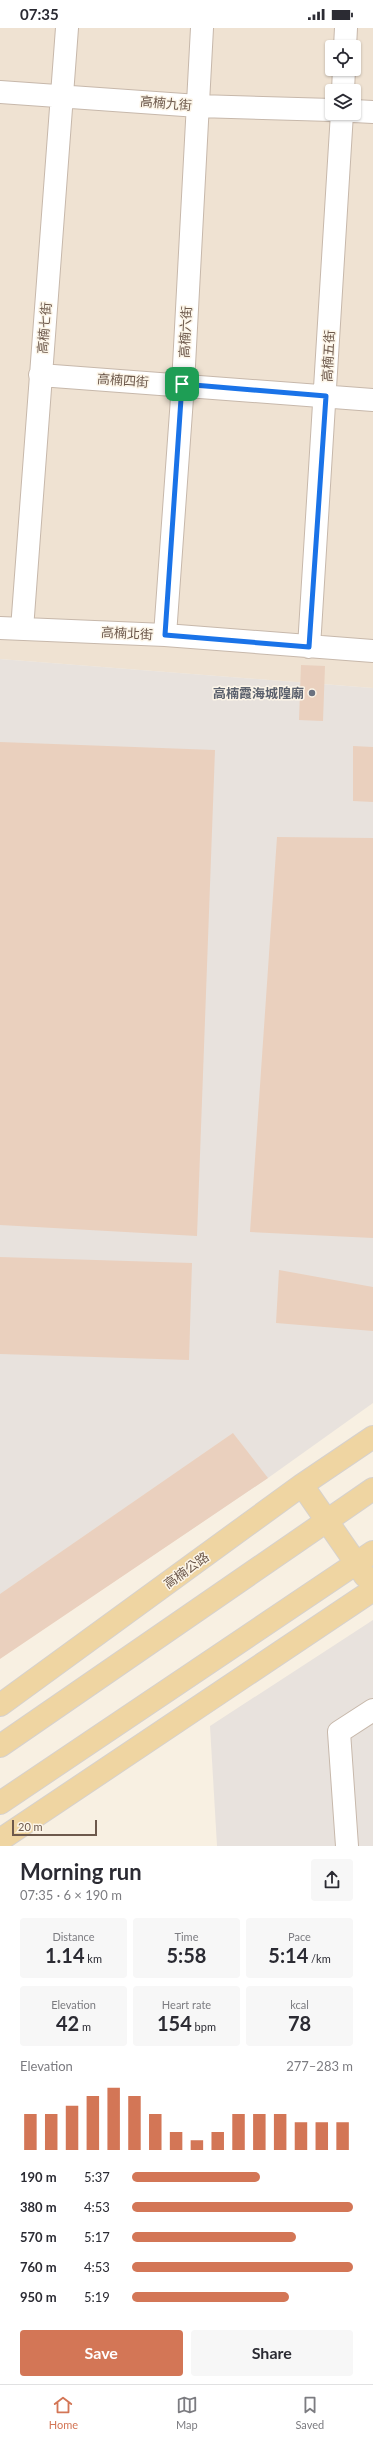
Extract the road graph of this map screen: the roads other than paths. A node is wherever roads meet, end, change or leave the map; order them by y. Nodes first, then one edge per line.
1 (67, 28) edge
2 (202, 28) edge
3 (346, 28) edge
4 (345, 40) edge
5 (0, 92) edge
6 (63, 95) junction
7 (198, 106) junction
8 (325, 110) edge
9 (361, 111) edge
10 (373, 112) edge
11 (342, 120) edge
12 (40, 375) junction
13 (182, 384) junction
14 (326, 396) junction
15 (373, 400) edge
16 (0, 628) edge
17 (22, 629) junction
18 (165, 635) junction
19 (309, 647) junction
20 (373, 651) edge
21 (373, 1437) edge
22 (302, 1485) junction
23 (373, 1489) edge
24 (326, 1521) junction
25 (365, 1558) edge
26 (373, 1589) edge
27 (0, 1705) edge
28 (373, 1710) edge
29 (0, 1746) edge
30 (0, 1803) edge
31 (0, 1840) edge
32 (346, 1846) edge

1 - 6 street, 高楠七街
2 - 7 street, 高楠六街
3 - 4 street
5 - 6 street, 高楠九街
6 - 7 street, 高楠九街
6 - 12 street, 高楠七街
7 - 8 street, 高楠九街
7 - 13 street, 高楠六街
9 - 10 street
11 - 14 street, 高楠五街
12 - 13 street, 高楠四街
12 - 17 street, 高楠七街
13 - 14 street, 高楠四街
13 - 18 street, 高楠六街
14 - 15 street, 高楠四街
14 - 19 street, 高楠五街
16 - 17 street, 高楠北街
17 - 18 street, 高楠北街
18 - 19 street, 高楠北街
19 - 20 street, 高楠北街
21 - 22 main road, 高楠公路
22 - 24 main road
22 - 27 main road, 高楠公路
23 - 24 main road
24 - 25 main road
24 - 29 main road
25 - 26 main road
25 - 30 main road
26 - 31 main road
28 - 32 street

